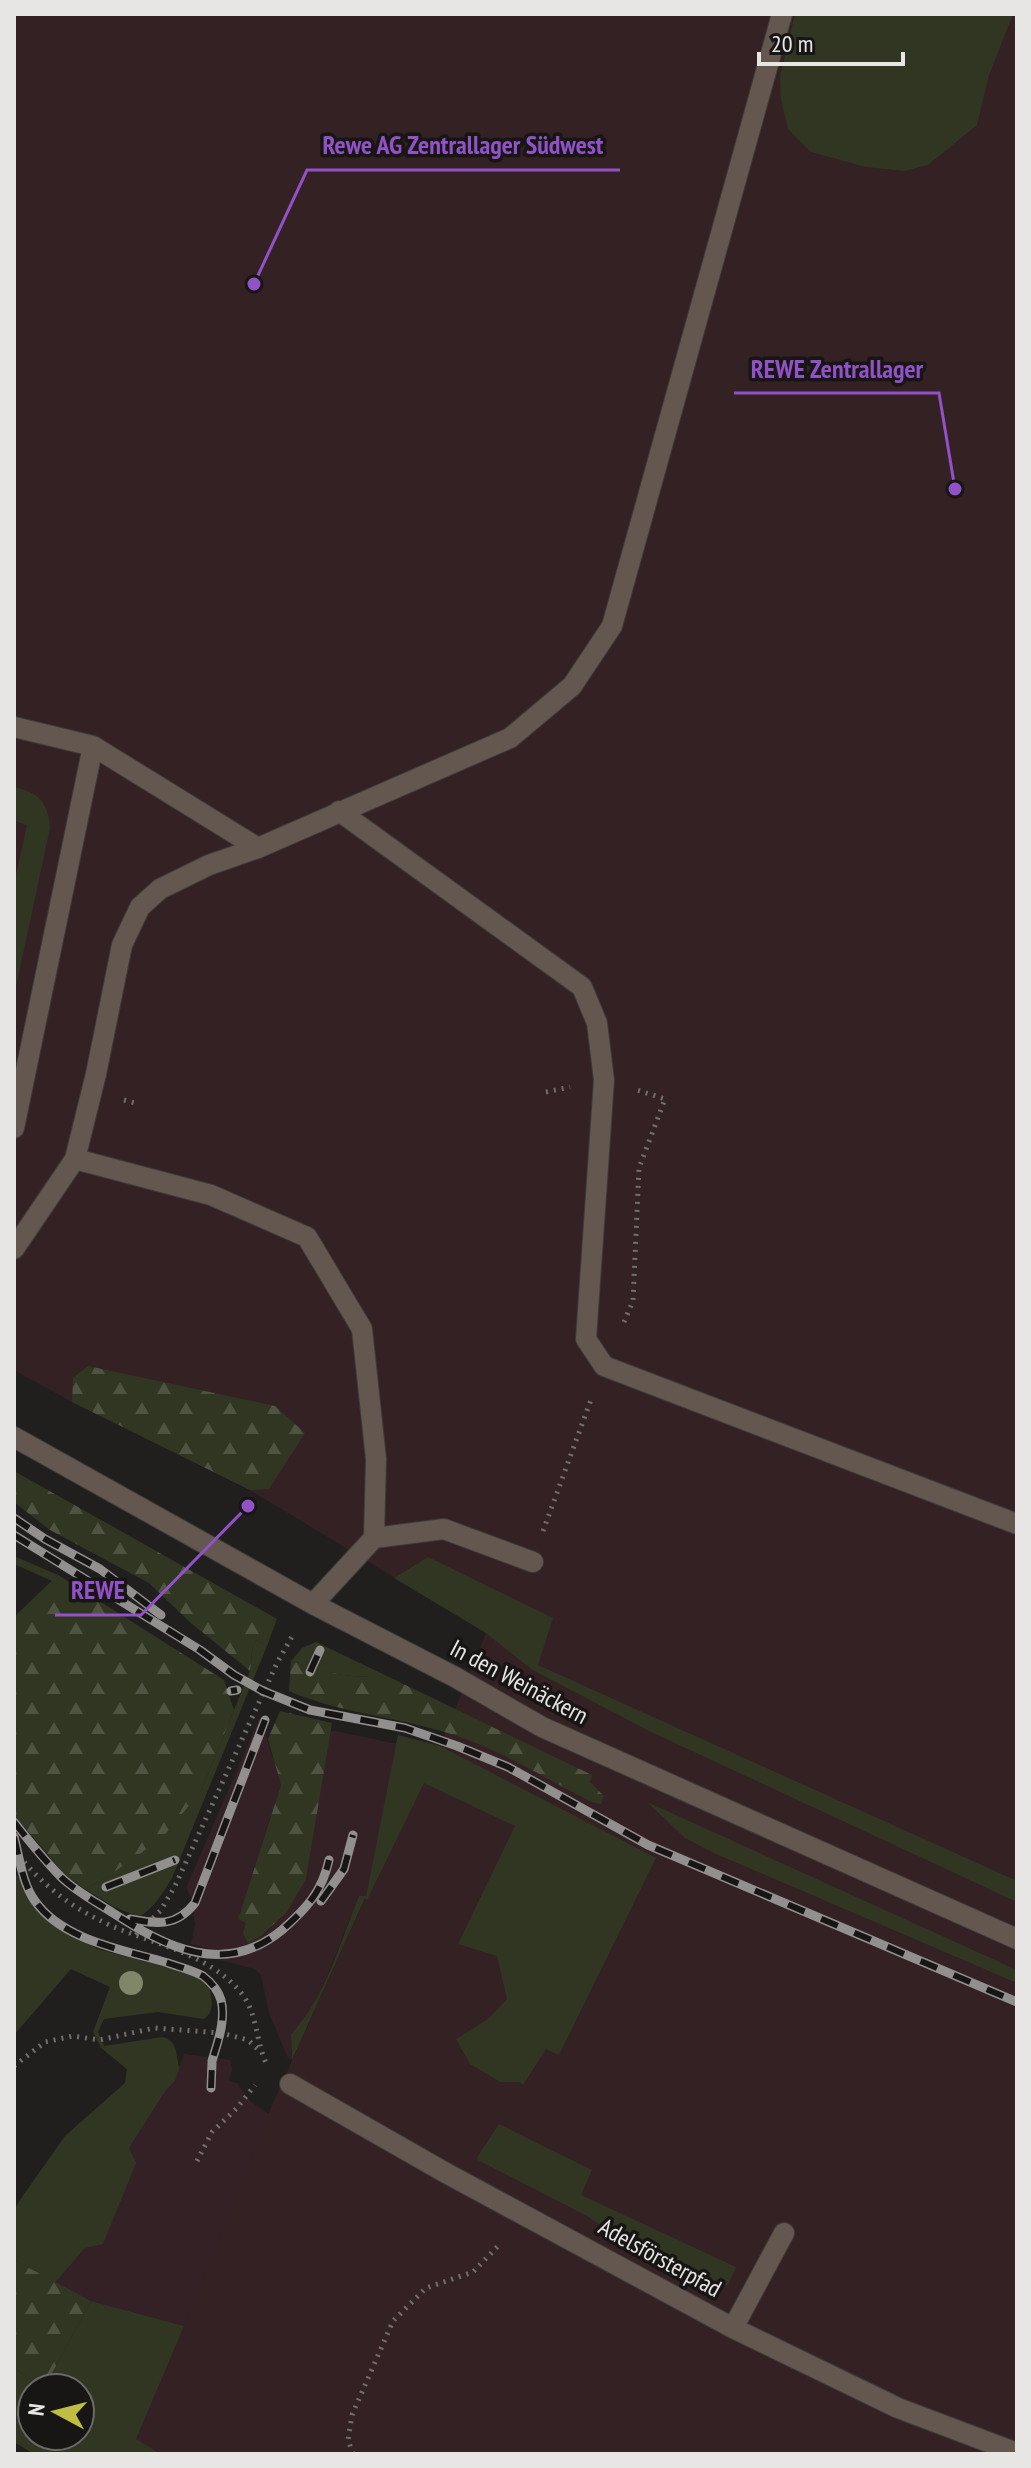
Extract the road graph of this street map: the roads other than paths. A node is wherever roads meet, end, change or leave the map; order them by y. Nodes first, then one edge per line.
1 (782, 14) edge
2 (14, 727) edge
3 (93, 746) junction
4 (339, 811) junction
5 (258, 848) junction
6 (14, 1128) edge
7 (75, 1159) junction
8 (14, 1249) edge
9 (14, 1437) edge
10 (1017, 1524) edge
11 (374, 1538) junction
12 (533, 1562) road end
13 (313, 1604) junction
14 (1017, 1939) edge
15 (290, 2084) road end
16 (784, 2233) dead end
17 (733, 2328) junction
18 (1017, 2453) edge

1 - 4 street
2 - 3 street
3 - 5 street
3 - 6 street
4 - 5 street
4 - 10 street
5 - 7 street
7 - 8 street
7 - 11 street
9 - 13 street, In den Weinäckern
11 - 12 street
11 - 13 street
13 - 14 street, In den Weinäckern
15 - 17 street, Adelsförsterpfad
16 - 17 street
17 - 18 street, Adelsförsterpfad

